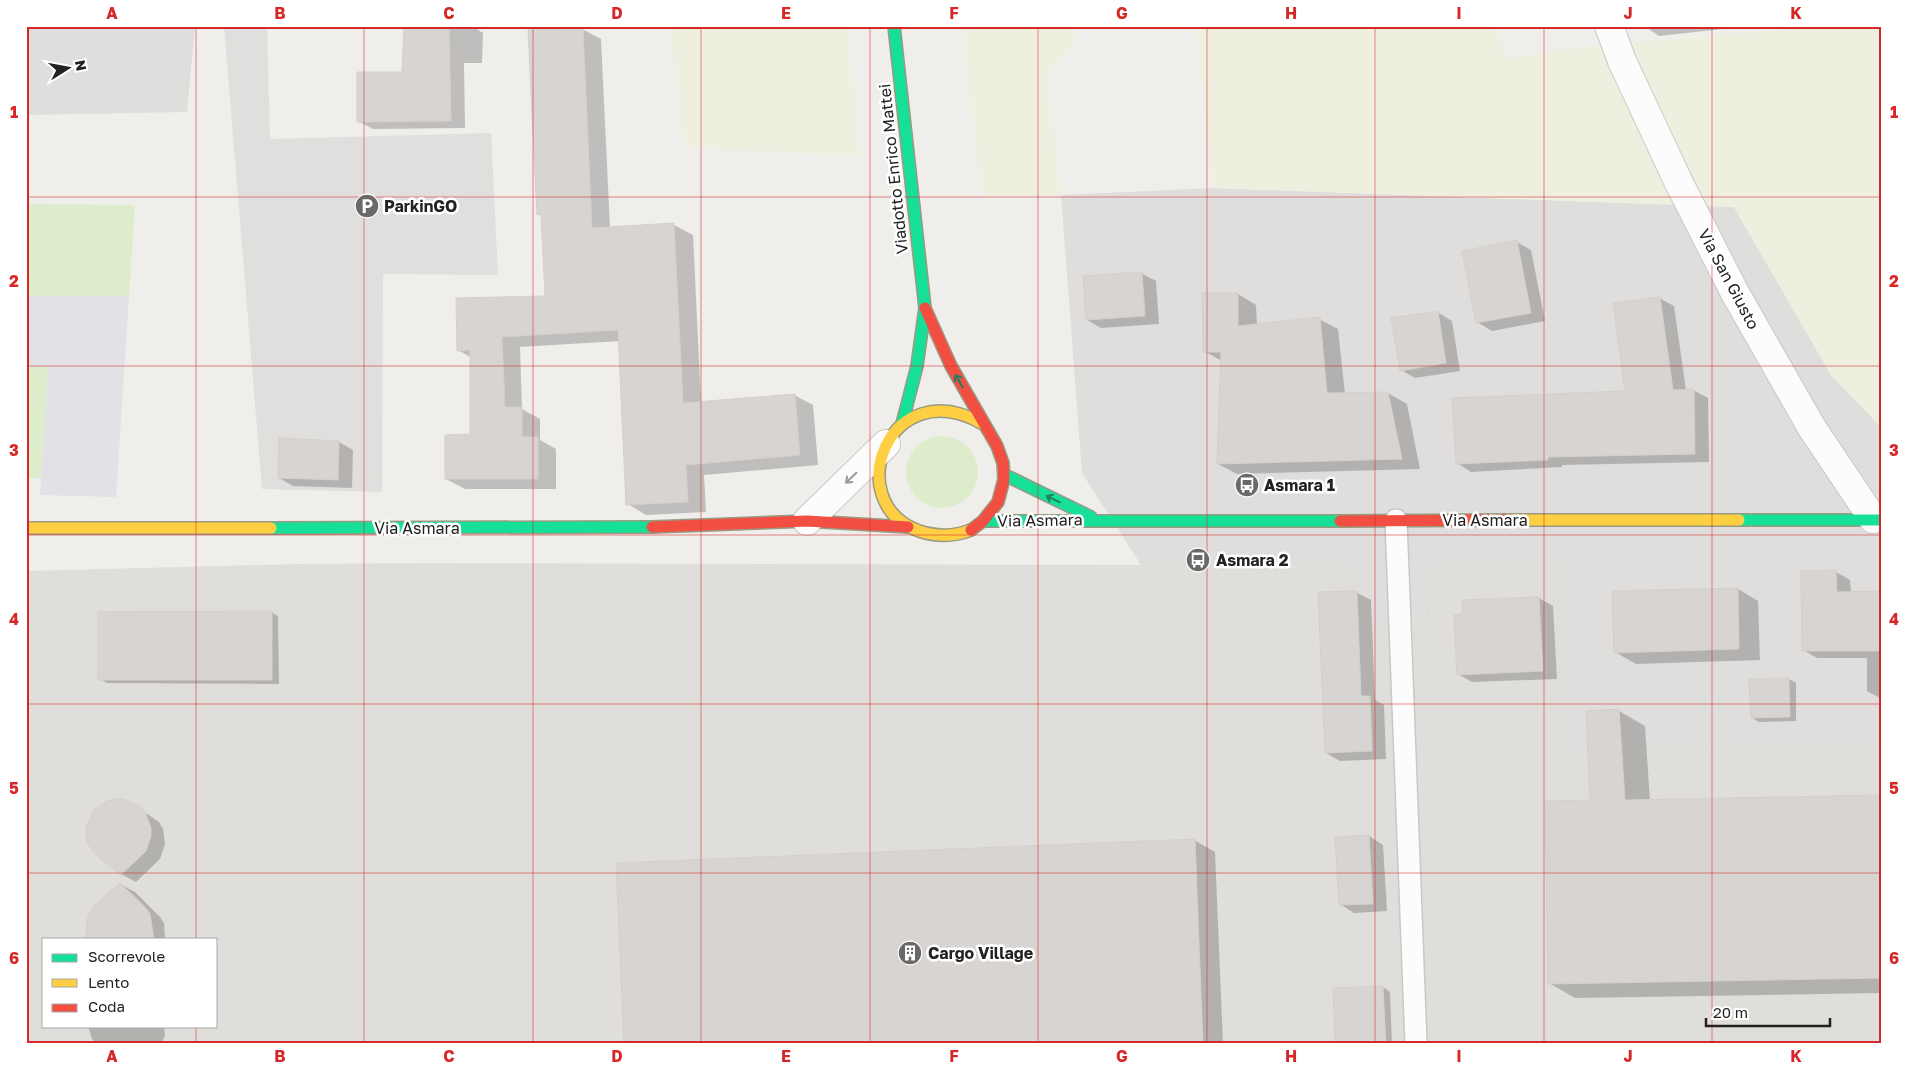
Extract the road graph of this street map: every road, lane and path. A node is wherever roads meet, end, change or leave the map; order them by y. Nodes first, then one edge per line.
1 (894, 26) edge
2 (1609, 26) edge
3 (925, 308) junction
4 (984, 424) junction
5 (894, 434) junction
6 (1005, 475) junction
7 (1097, 520) junction
8 (1396, 520) junction
9 (1877, 520) edge
10 (807, 521) junction
11 (984, 521) junction
12 (908, 527) junction
13 (26, 528) edge
14 (1416, 1044) edge

1 - 3 street, Viadotto Enrico Mattei
2 - 9 street, Via San Giusto
4 -> 3 street, Viadotto Enrico Mattei
3 - 5 street, Viadotto Enrico Mattei
4 - 5 street
4 - 6 street
5 -> 10 street
5 - 12 street
7 -> 6 street, Via Asmara
6 - 11 street
7 - 8 street, Via Asmara
7 - 11 street, Via Asmara
8 - 9 street, Via Asmara
8 - 14 lane
10 - 12 street, Via Asmara
10 - 13 street, Via Asmara
11 - 12 street

